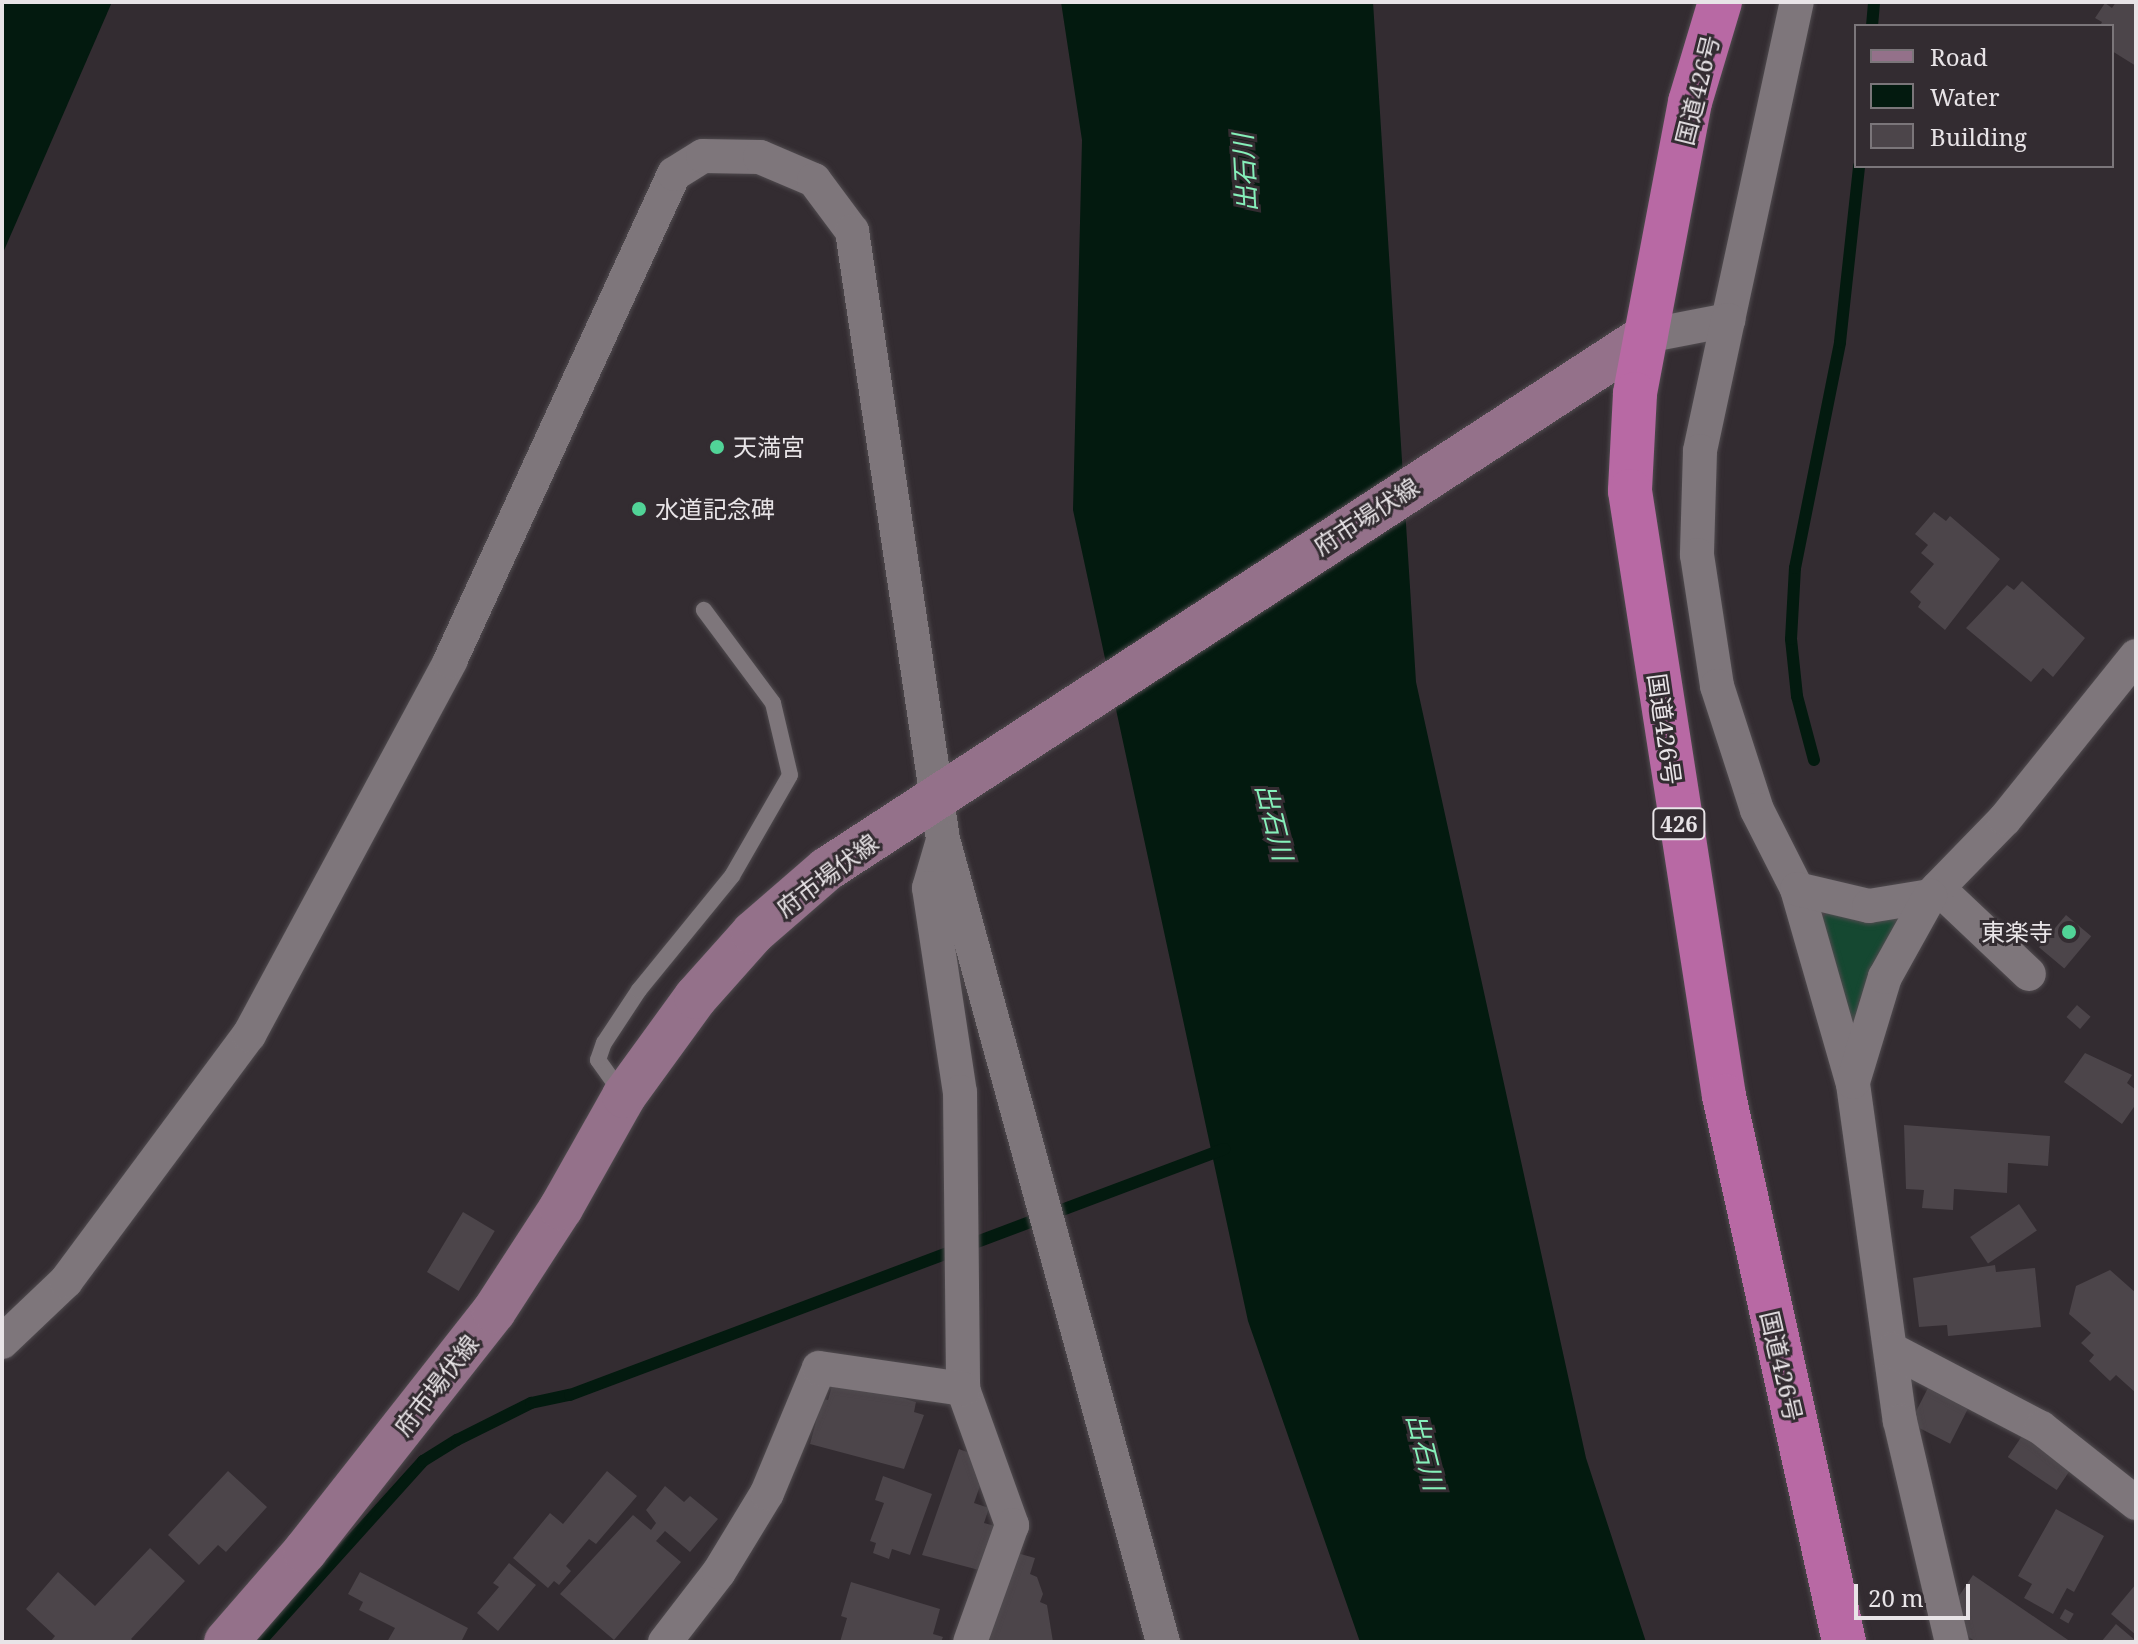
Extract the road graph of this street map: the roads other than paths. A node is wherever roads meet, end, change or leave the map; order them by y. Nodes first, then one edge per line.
1 (1720, 2) edge
2 (1797, 2) edge
3 (1728, 320) junction
4 (1646, 336) junction
5 (704, 610) dead end
6 (2136, 656) edge
7 (937, 796) junction
8 (943, 839) junction
9 (1797, 889) junction
10 (1934, 892) junction
11 (2029, 974) dead end
12 (1853, 1084) junction
13 (624, 1096) junction
14 (2, 1342) edge
15 (1892, 1350) junction
16 (963, 1389) junction
17 (2136, 1503) edge
18 (226, 1642) edge
19 (665, 1642) edge
20 (970, 1642) edge
21 (1163, 1642) edge
22 (1844, 1642) edge
23 (1952, 1642) edge

1 - 4 highway, 国道426号 / 426
2 - 3 street
3 - 4 street
3 - 9 street
4 - 7 main road, 府市場伏線
4 - 22 highway, 国道426号 / 426
5 - 13 lane
6 - 10 street
7 - 8 street
7 - 13 main road, 府市場伏線
7 - 14 street
8 - 16 street
8 - 21 street
9 - 10 street
9 - 12 street
10 - 11 street
10 - 12 street
12 - 15 street
13 - 18 main road, 府市場伏線
15 - 17 street
15 - 23 street
16 - 19 street
16 - 20 street

